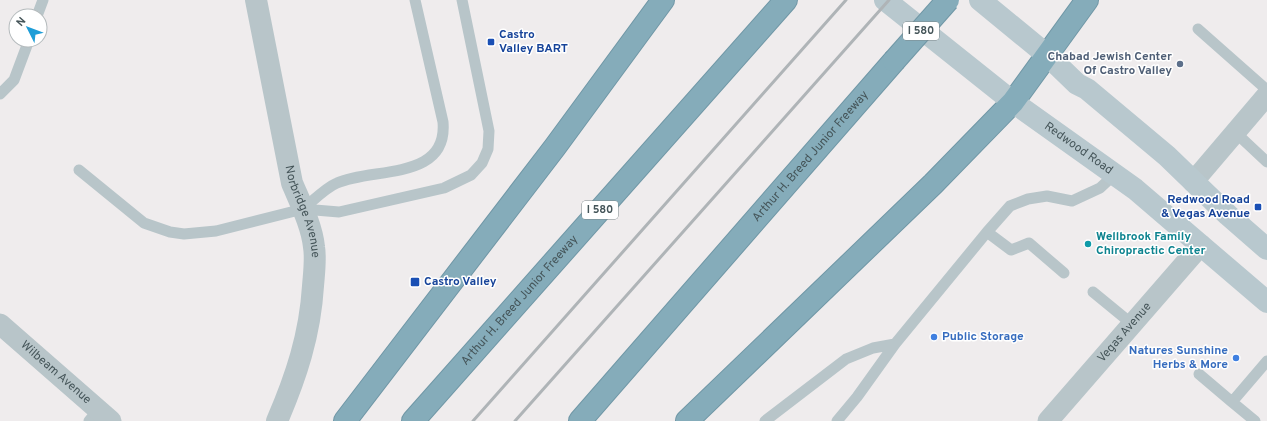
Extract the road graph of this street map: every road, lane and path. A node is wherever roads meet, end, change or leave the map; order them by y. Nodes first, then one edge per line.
1 (256, 0) edge
2 (416, 0) edge
3 (462, 0) edge
4 (663, 0) edge
5 (786, 0) edge
6 (885, 0) edge
7 (948, 0) edge
8 (980, 0) edge
9 (1087, 0) edge
10 (1198, 29) dead end
11 (26, 48) edge
12 (1047, 55) junction
13 (1267, 90) edge
14 (0, 94) edge
15 (1267, 95) edge
16 (1013, 102) junction
17 (1236, 133) junction
18 (1267, 162) edge
19 (78, 170) dead end
20 (1115, 174) junction
21 (1193, 182) junction
22 (303, 209) junction
23 (988, 232) junction
24 (1201, 245) junction
25 (1267, 249) edge
26 (1064, 273) dead end
27 (1093, 292) dead end
28 (1267, 302) edge
29 (0, 324) edge
30 (1132, 324) junction
31 (895, 344) junction
32 (1267, 361) edge
33 (1199, 374) dead end
34 (1232, 402) junction
35 (99, 417) edge
36 (276, 421) edge
37 (345, 421) edge
38 (413, 421) edge
39 (580, 421) edge
40 (686, 421) edge
41 (765, 421) edge
42 (836, 421) edge
43 (1048, 421) edge
44 (1255, 421) edge

1 - 22 street, Norbridge Avenue
2 - 22 lane
3 - 22 lane
4 - 37 highway
5 - 38 highway, Arthur H. Breed Junior Freeway / I 580
6 - 16 main road, Redwood Road
7 - 39 highway, Arthur H. Breed Junior Freeway / I 580, bridge
8 - 12 main road
9 - 12 highway
10 - 13 lane
11 - 14 lane
12 - 16 highway
12 - 21 main road
15 - 17 street
16 - 20 main road, Redwood Road
16 - 40 highway
17 - 18 lane
17 - 21 street
19 - 22 lane
20 - 23 lane
20 - 24 main road, Redwood Road
21 - 25 main road
22 - 36 street, Norbridge Avenue
23 - 26 lane
23 - 31 lane
24 - 28 main road, Redwood Road
24 - 30 street, Vegas Avenue
27 - 30 lane
29 - 35 street, Wilbeam Avenue
30 - 43 street, Vegas Avenue
31 - 41 lane
31 - 42 lane
32 - 34 lane
33 - 34 lane
34 - 44 lane

